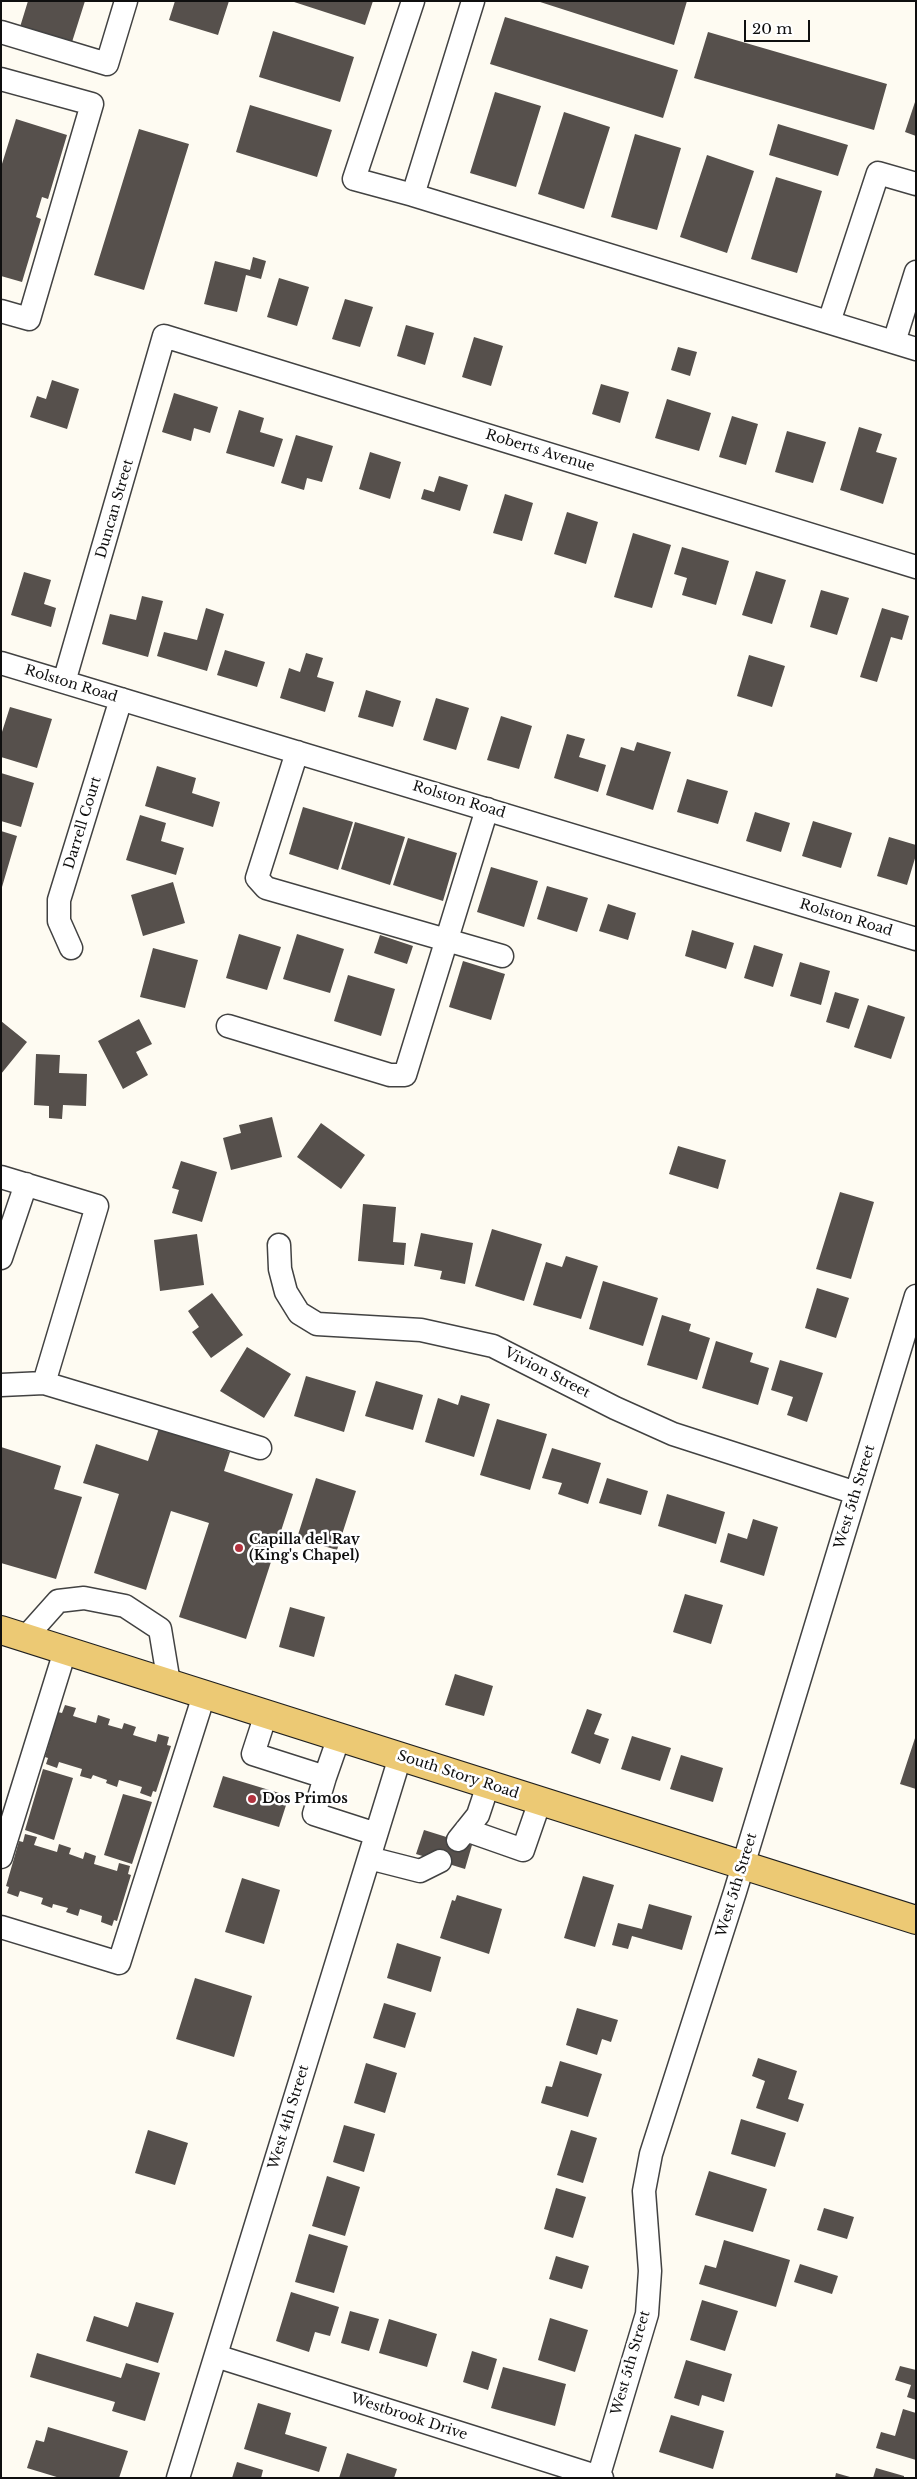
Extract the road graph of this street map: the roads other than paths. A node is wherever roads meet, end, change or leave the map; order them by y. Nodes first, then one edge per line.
1 (126, 1) edge
2 (413, 1) edge
3 (473, 1) edge
4 (1, 32) edge
5 (1, 79) edge
6 (916, 184) edge
7 (413, 195) junction
8 (916, 272) edge
9 (1, 311) edge
10 (829, 322) junction
11 (164, 336) joint
12 (894, 342) junction
13 (916, 349) edge
14 (916, 567) edge
15 (1, 663) edge
16 (64, 682) junction
17 (121, 699) junction
18 (297, 752) junction
19 (487, 809) junction
20 (916, 939) edge
21 (448, 940) junction
22 (71, 948) dead end
23 (502, 956) dead end
24 (228, 1026) dead end
25 (1, 1176) edge
26 (26, 1184) junction
27 (280, 1245) dead end
28 (1, 1258) edge
29 (916, 1296) edge
30 (44, 1383) junction
31 (1, 1385) edge
32 (260, 1448) dead end
33 (856, 1493) junction
34 (13, 1634) edge
35 (65, 1651) junction
36 (168, 1683) junction
37 (204, 1695) junction
38 (266, 1714) junction
39 (338, 1737) junction
40 (400, 1757) junction
41 (325, 1777) junction
42 (488, 1785) junction
43 (540, 1801) junction
44 (376, 1834) junction
45 (1, 1857) edge
46 (369, 1858) junction
47 (440, 1861) dead end
48 (743, 1866) junction
49 (916, 1920) edge
50 (1, 1927) edge
51 (216, 2356) junction
52 (599, 2477) edge
53 (178, 2478) edge

1 - 4 street
2 - 7 street
3 - 7 street
5 - 9 street
6 - 10 street
7 - 10 street
8 - 12 street
10 - 12 street
11 - 14 street, Roberts Avenue
11 - 16 street, Duncan Street
12 - 13 street
15 - 16 street, Rolston Road
16 - 17 street, Rolston Road
17 - 18 street, Rolston Road
17 - 22 street, Darrell Court
18 - 19 street, Rolston Road
18 - 21 street
19 - 20 street, Rolston Road
19 - 21 street
21 - 23 street
21 - 24 street
25 - 26 street
26 - 28 street
26 - 30 street
27 - 33 street, Vivion Street
29 - 33 street, West 5th Street
30 - 31 street
30 - 32 street
33 - 48 street, West 5th Street
34 - 35 main road, South Story Road
34 - 36 street
35 - 36 main road, South Story Road
35 - 45 street
36 - 37 main road, South Story Road
37 - 38 main road, South Story Road
37 - 50 street
38 - 39 main road, South Story Road
38 - 41 street
39 - 40 main road, South Story Road
39 - 41 street
40 - 42 main road, South Story Road
40 - 44 street, West 4th Street
41 - 44 street
42 - 43 main road, South Story Road
42 - 43 street
43 - 48 main road, South Story Road
44 - 46 street, West 4th Street
46 - 47 street
46 - 51 street, West 4th Street
48 - 49 main road, South Story Road
48 - 52 street, West 5th Street
51 - 52 street, Westbrook Drive
51 - 53 street, West 4th Street

